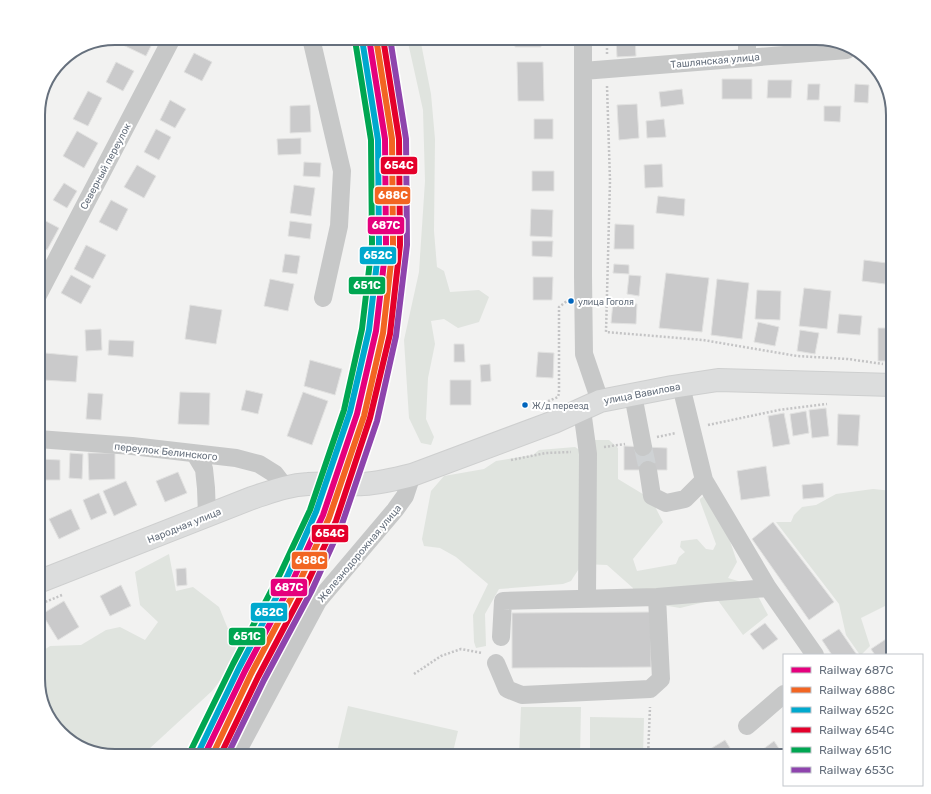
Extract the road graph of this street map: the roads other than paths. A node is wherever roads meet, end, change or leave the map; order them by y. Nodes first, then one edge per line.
1 (168, 45) edge
2 (313, 45) edge
3 (583, 45) edge
4 (747, 45) edge
5 (844, 50) edge
6 (747, 58) junction
7 (583, 70) junction
8 (45, 282) edge
9 (323, 298) dead end
10 (886, 375) edge
11 (681, 386) junction
12 (633, 395) junction
13 (582, 410) junction
14 (45, 440) edge
15 (643, 444) tunnel mouth
16 (195, 454) junction
17 (648, 470) tunnel mouth
18 (412, 475) junction
19 (704, 480) junction
20 (334, 483) joint
21 (285, 487) junction
22 (208, 515) junction
23 (45, 579) edge
24 (768, 588) junction
25 (656, 597) junction
26 (587, 598) junction
27 (501, 637) dead end
28 (814, 654) edge
29 (496, 663) road end
30 (783, 695) edge
31 (747, 726) dead end
32 (239, 749) edge

1 - 8 street, Северный переулок
2 - 9 street
3 - 7 street
4 - 6 street
5 - 6 street, Ташлянская улица
6 - 7 street, Ташлянская улица
7 - 13 street
10 - 11 main road, улица Вавилова
11 - 12 main road, улица Вавилова
11 - 19 street
12 - 13 main road, улица Вавилова
12 - 15 street
13 - 18 main road, улица Вавилова
13 - 26 street
14 - 16 street, переулок Белинского
16 - 21 street, переулок Белинского
16 - 22 street
17 - 19 street
18 - 20 main road, улица Вавилова
18 - 32 street, Железнодорожная улица
19 - 24 street
20 - 21 main road, Народная улица
21 - 22 main road, Народная улица
22 - 23 main road, Народная улица
24 - 25 street
24 - 28 street
25 - 26 street
25 - 29 street
26 - 27 street
30 - 31 street

